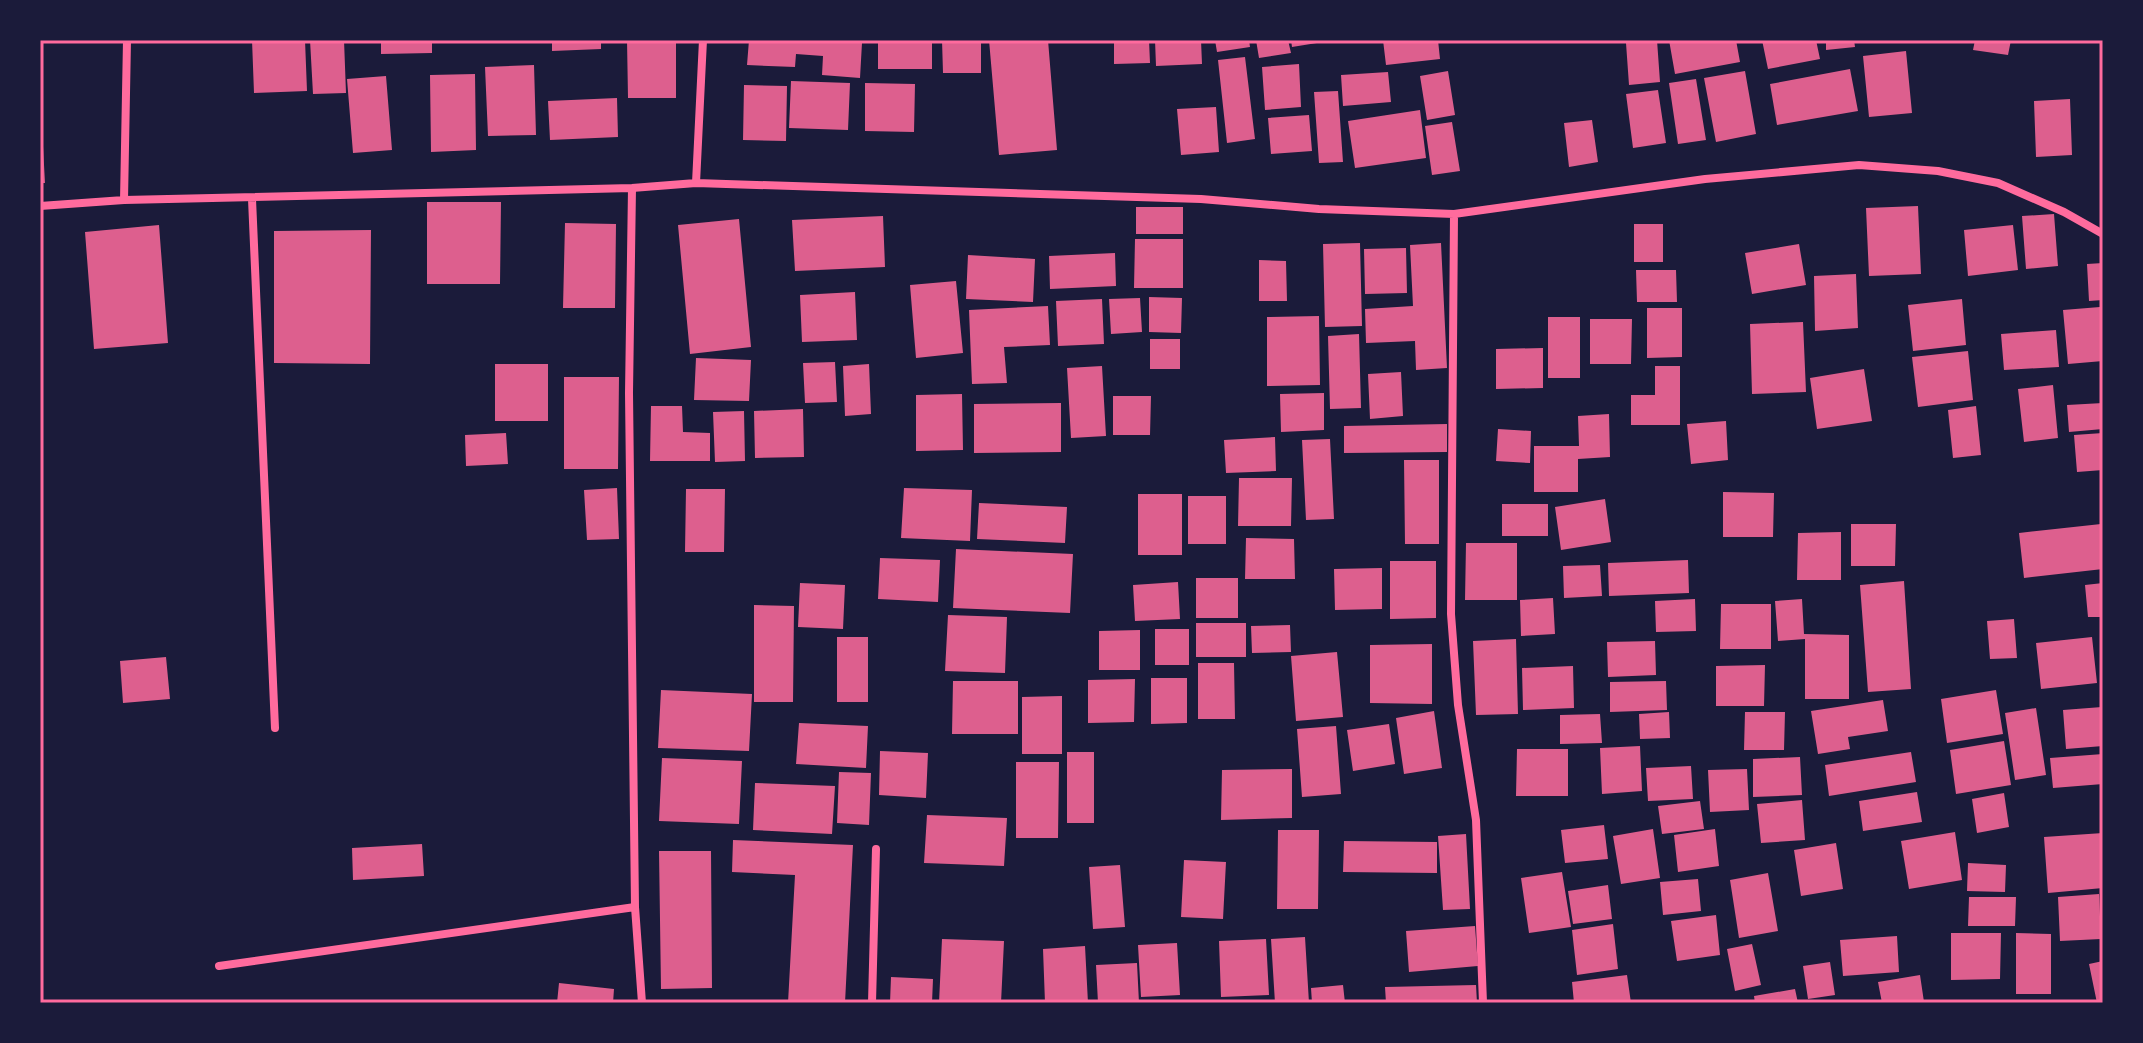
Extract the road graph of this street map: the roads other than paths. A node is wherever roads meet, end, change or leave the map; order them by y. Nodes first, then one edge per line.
1 (127, 40) edge
2 (703, 40) edge
3 (696, 183) junction
4 (632, 188) junction
5 (252, 199) junction
6 (124, 200) junction
7 (40, 206) edge
8 (1454, 214) junction
9 (2103, 234) edge
10 (275, 728) dead end
11 (876, 849) dead end
12 (635, 907) junction
13 (219, 966) dead end
14 (642, 1003) edge
15 (872, 1003) edge
16 (1483, 1003) edge

1 - 6 street
2 - 3 street
3 - 4 street
3 - 8 street
4 - 5 street
4 - 12 street
5 - 6 street
5 - 10 street
6 - 7 street
8 - 9 street
8 - 16 street
11 - 15 street
12 - 13 street
12 - 14 street

